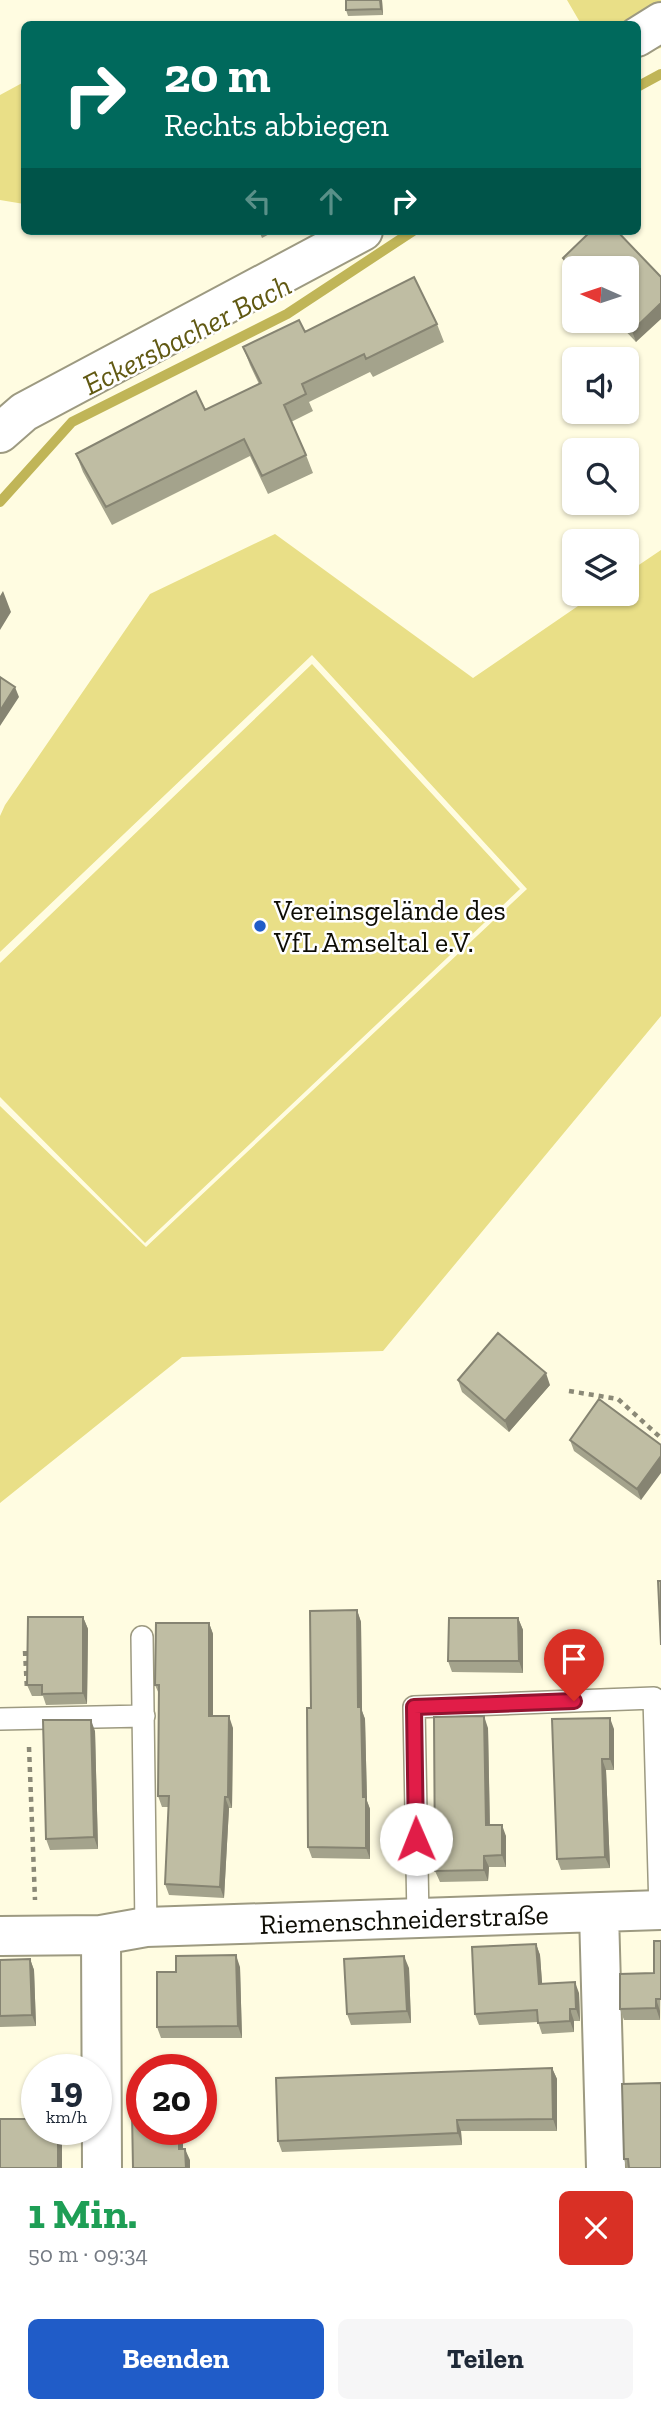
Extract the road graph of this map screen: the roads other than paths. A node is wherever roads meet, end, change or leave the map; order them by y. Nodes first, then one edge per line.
1 (661, 22) edge
2 (641, 34) edge
3 (356, 235) edge
4 (0, 433) edge
5 (142, 1637) dead end
6 (144, 1716) junction
7 (0, 1719) edge
8 (660, 1910) edge
9 (599, 1913) junction
10 (418, 1918) junction
11 (146, 1927) junction
12 (101, 1935) junction
13 (18, 1936) edge
14 (102, 2168) edge
15 (606, 2168) edge

1 - 2 street
3 - 4 street
5 - 6 lane
6 - 7 lane
6 - 11 lane
8 - 9 street, Riemenschneiderstraße
8 - 10 lane
9 - 10 street, Riemenschneiderstraße
9 - 15 street
10 - 11 street, Riemenschneiderstraße
11 - 12 street, Riemenschneiderstraße
12 - 13 street, Riemenschneiderstraße
12 - 14 street

